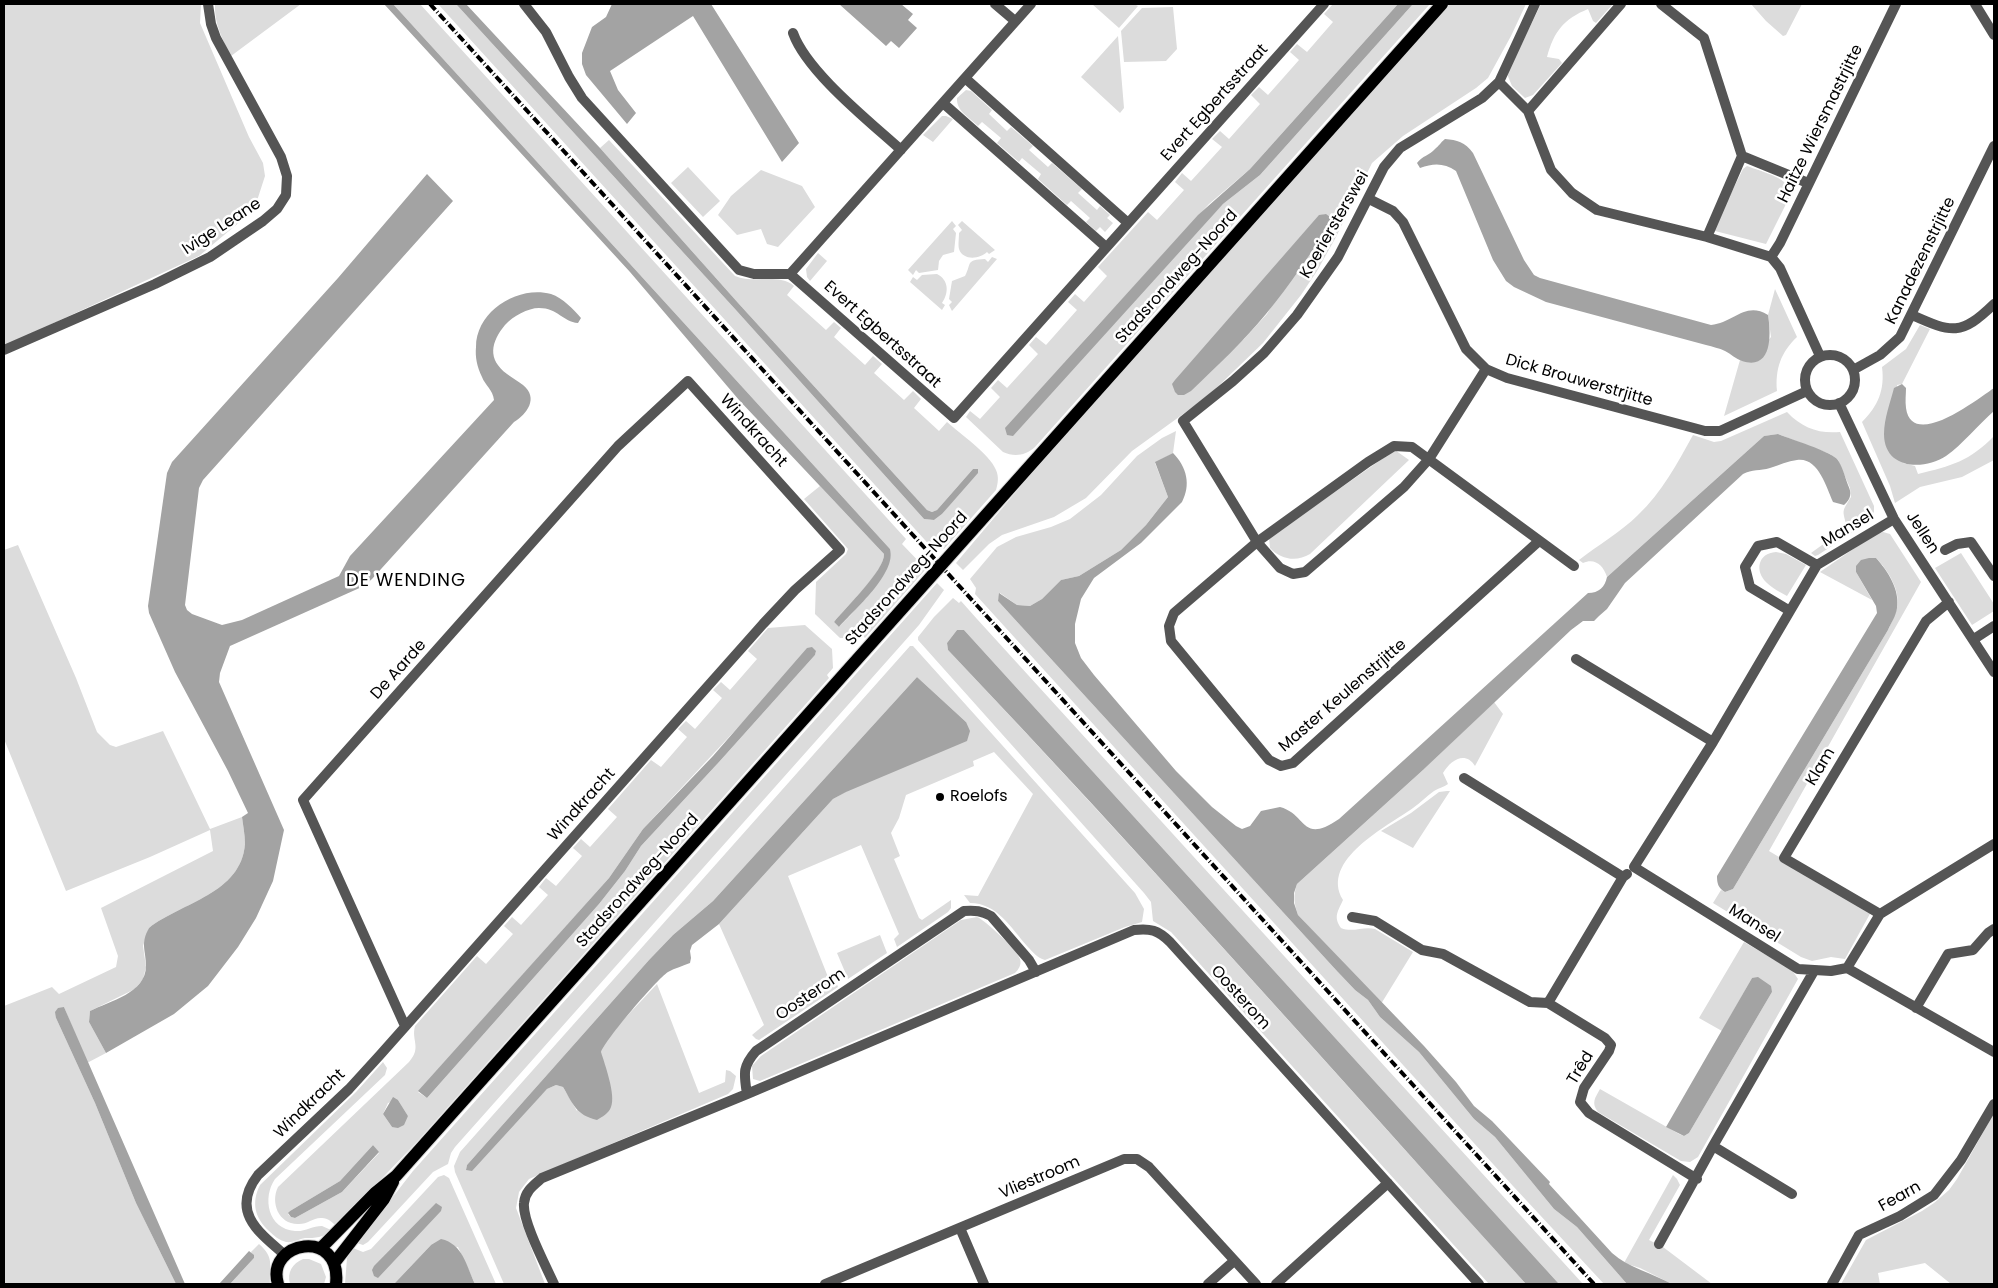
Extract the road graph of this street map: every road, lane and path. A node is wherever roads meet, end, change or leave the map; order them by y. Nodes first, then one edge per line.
1 (208, 4) edge
2 (524, 4) edge
3 (995, 4) edge
4 (1031, 4) edge
5 (1324, 4) edge
6 (1442, 4) edge
7 (1535, 4) edge
8 (1621, 4) edge
9 (1662, 4) edge
10 (1896, 4) edge
11 (1975, 4) edge
12 (1015, 21) junction
13 (792, 33) dead end
14 (1994, 35) edge
15 (965, 78) junction
16 (1499, 82) junction
17 (943, 103) junction
18 (1528, 111) junction
19 (1994, 146) edge
20 (901, 150) junction
21 (1742, 156) junction
22 (1808, 183) junction
23 (1369, 199) junction
24 (1128, 223) junction
25 (1707, 237) junction
26 (1106, 248) junction
27 (1771, 257) junction
28 (790, 274) junction
29 (1994, 304) edge
30 (1912, 315) junction
31 (4, 350) edge
32 (1820, 356) junction
33 (1486, 369) junction
34 (1853, 370) junction
35 (688, 381) joint
36 (1807, 391) junction
37 (1839, 403) junction
38 (1429, 459) junction
39 (1894, 518) junction
40 (1539, 541) junction
41 (1257, 542) junction
42 (1945, 550) dead end
43 (1817, 564) junction
44 (1574, 566) dead end
45 (1994, 576) edge
46 (1949, 602) junction
47 (1790, 611) junction
48 (1994, 626) edge
49 (1974, 639) junction
50 (1576, 659) dead end
51 (1994, 672) edge
52 (1713, 742) junction
53 (1464, 778) dead end
54 (1994, 844) edge
55 (1634, 867) junction
56 (1623, 877) junction
57 (1880, 914) junction
58 (1352, 917) dead end
59 (1994, 929) edge
60 (1848, 968) junction
61 (1814, 971) junction
62 (1036, 972) junction
63 (1548, 1002) junction
64 (1916, 1008) junction
65 (406, 1026) junction
66 (1994, 1052) edge
67 (747, 1094) junction
68 (1994, 1104) edge
69 (1713, 1146) junction
70 (396, 1176) junction
71 (1697, 1179) junction
72 (1388, 1183) junction
73 (1792, 1194) dead end
74 (960, 1228) junction
75 (1659, 1244) dead end
76 (320, 1248) junction
77 (285, 1255) junction
78 (1234, 1261) junction
79 (335, 1262) junction
80 (278, 1284) edge
81 (336, 1284) edge
82 (554, 1284) edge
83 (825, 1284) edge
84 (984, 1284) edge
85 (1208, 1284) edge
86 (1256, 1284) edge
87 (1276, 1284) edge
88 (1479, 1284) edge
89 (1832, 1284) edge

1 - 31 street, Ivige Leane
2 - 28 street
3 - 12 street
4 - 12 street
5 - 24 street, Evert Egbertsstraat
6 - 70 main road, Stadsrondweg-Noord
7 - 16 street, Koeriersterswei
8 - 18 street
9 - 21 street
10 - 22 street, Haitze Wiersmastrjitte
11 - 14 street
12 - 15 street
13 - 20 street
15 - 17 street
15 - 24 street
16 - 18 street
16 - 23 street, Koeriersterswei
17 - 20 street
17 - 26 street
18 - 25 street
19 - 30 street, Kanadezenstrjitte
20 - 28 street
21 - 22 street
21 - 25 street
22 - 27 street, Haitze Wiersmastrjitte
23 - 33 street, Dick Brouwerstrjitte
23 - 41 street, Koeriersterswei
24 - 26 street, Evert Egbertsstraat
25 - 27 street
26 - 28 street, Evert Egbertsstraat
27 - 32 street
29 - 30 street
30 - 34 street, Kanadezenstrjitte
32 - 34 street
32 - 36 street
33 - 36 street, Dick Brouwerstrjitte
33 - 38 street
34 - 37 street
35 - 65 street, De Aarde
35 - 65 street, Windkracht
36 - 37 street
37 - 39 street, Jellen
38 - 40 street
38 - 41 street, Master Keulenstrjitte
38 - 41 street
39 - 43 street, Mansel
39 - 46 street, Jellen
40 - 41 street, Master Keulenstrjitte
40 - 44 street
42 - 45 street
43 - 47 street, Mansel
43 - 47 street, Mansel
46 - 49 street, Jellen
46 - 57 street, Klam
47 - 52 street, Mansel
48 - 49 street
49 - 51 street, Jellen
50 - 52 street
52 - 55 street, Mansel
53 - 56 street
54 - 57 street
55 - 56 street
55 - 61 street, Mansel
56 - 63 street
57 - 60 street
58 - 63 street, Trêd
59 - 64 street
60 - 61 street, Mansel
60 - 64 street
61 - 69 street
62 - 67 street, Oosterom
62 - 67 street, Oosterom
62 - 72 street, Oosterom
63 - 71 street, Trêd
64 - 66 street
65 - 77 street, Windkracht
67 - 82 street, Oosterom
68 - 89 street, Fearn
69 - 71 street
69 - 73 street
70 - 76 main road, Stadsrondweg-Noord
70 - 79 main road, Stadsrondweg-Noord
71 - 75 street
72 - 87 street
72 - 88 street, Oosterom
74 - 78 street, Vliestroom
74 - 83 street, Vliestroom
74 - 84 street
76 - 77 main road
76 - 79 main road
77 - 80 main road
78 - 85 street
78 - 86 street, Vliestroom
79 - 81 main road

